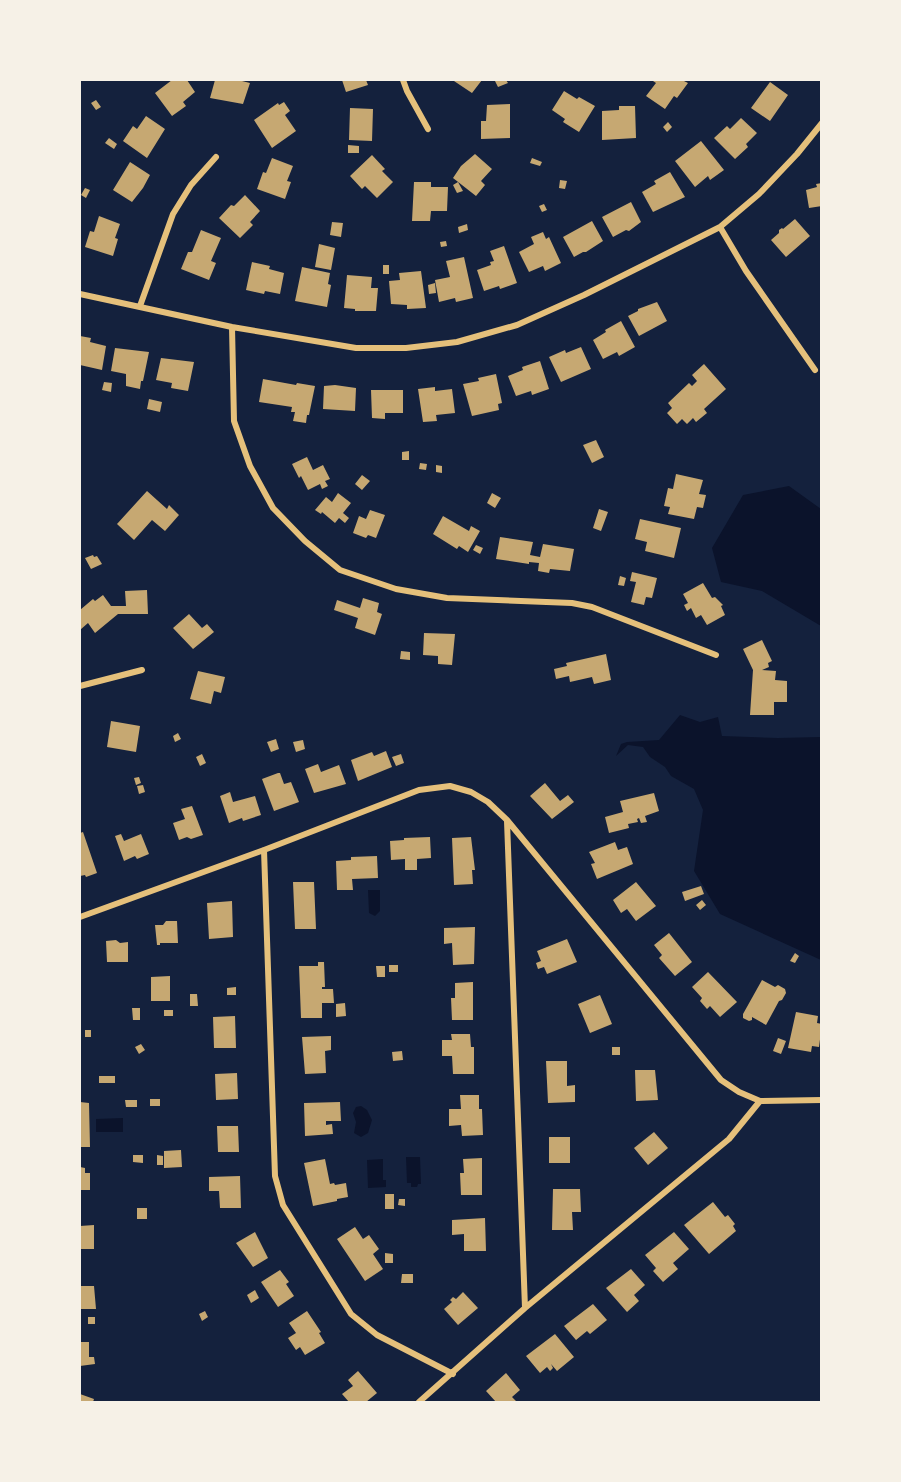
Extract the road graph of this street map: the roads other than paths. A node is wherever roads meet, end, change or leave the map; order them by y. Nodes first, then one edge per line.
1 (404, 80) edge
2 (822, 123) edge
3 (428, 129) dead end
4 (216, 157) dead end
5 (720, 227) junction
6 (80, 294) edge
7 (140, 306) junction
8 (232, 327) junction
9 (815, 370) dead end
10 (716, 655) dead end
11 (142, 670) dead end
12 (80, 687) edge
13 (507, 820) junction
14 (264, 850) junction
15 (80, 917) edge
16 (822, 1100) edge
17 (760, 1101) junction
18 (525, 1308) junction
19 (453, 1374) junction
20 (419, 1402) edge

1 - 3 street
2 - 5 street
4 - 7 street
5 - 8 street
5 - 9 street
6 - 7 street
7 - 8 street
8 - 10 street
11 - 12 street
13 - 14 street
13 - 17 street
13 - 18 street
14 - 15 street
14 - 19 street
16 - 17 street
17 - 18 street
18 - 19 street
19 - 20 street

